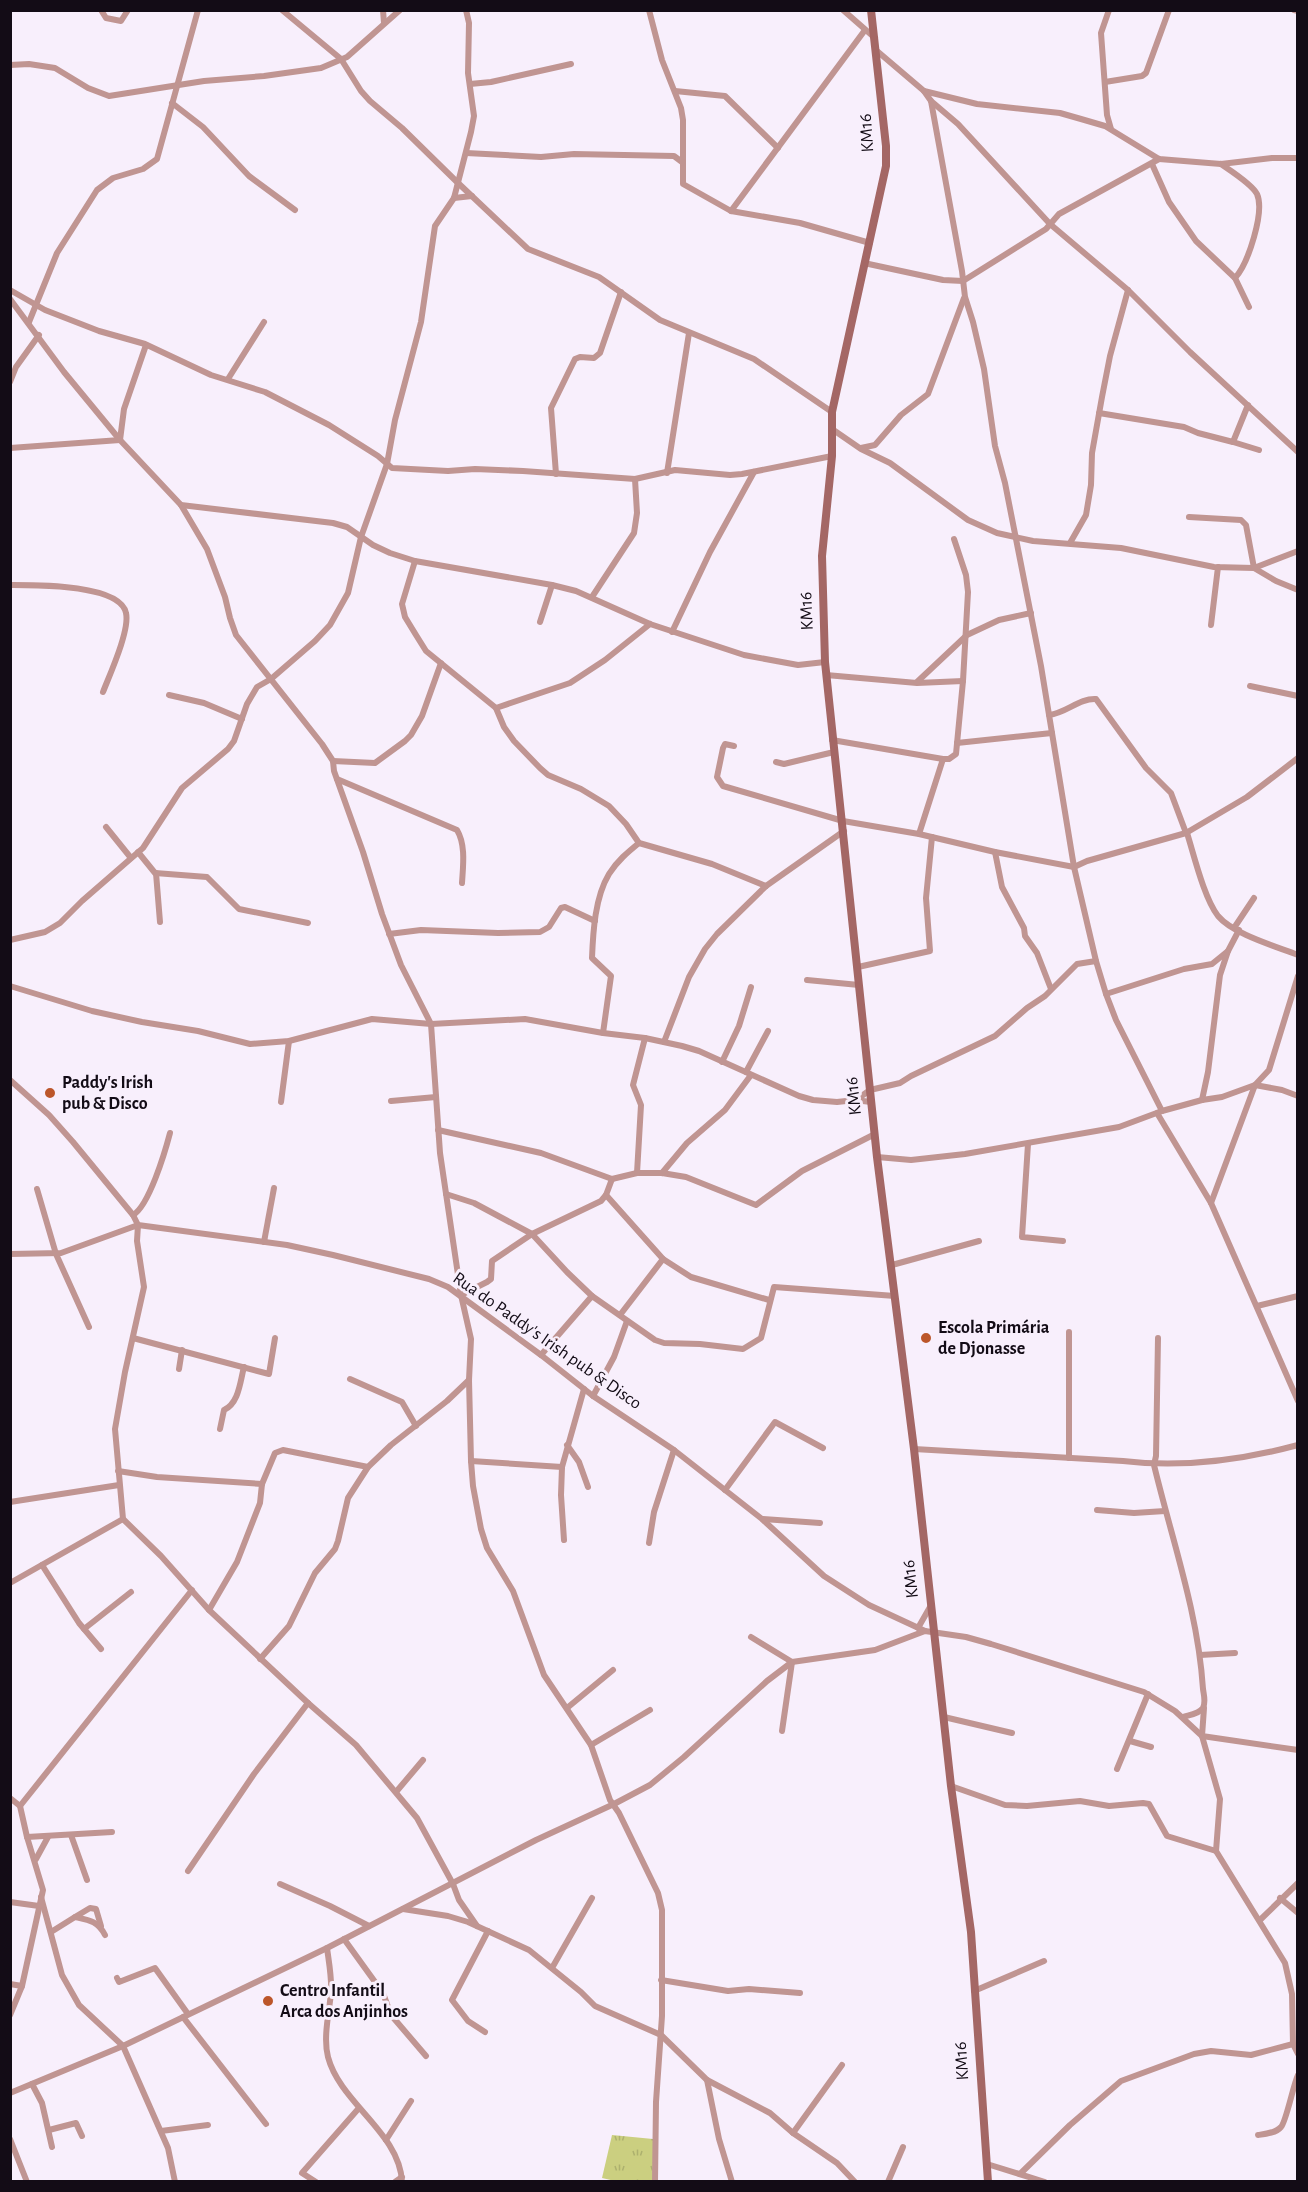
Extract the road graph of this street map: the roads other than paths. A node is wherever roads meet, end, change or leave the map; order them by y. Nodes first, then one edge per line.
1 (101, 10) edge
2 (128, 10) edge
3 (198, 10) edge
4 (282, 10) edge
5 (383, 10) edge
6 (400, 10) edge
7 (466, 10) edge
8 (649, 10) edge
9 (843, 10) edge
10 (871, 10) edge
11 (1109, 10) edge
12 (1169, 10) edge
13 (384, 23) junction
14 (865, 30) junction
15 (876, 38) junction
16 (877, 51) junction
17 (341, 58) junction
18 (572, 63) dead end
19 (10, 65) edge
20 (1105, 82) junction
21 (178, 84) junction
22 (470, 84) junction
23 (675, 91) junction
24 (924, 91) junction
25 (931, 101) junction
26 (172, 103) junction
27 (1107, 115) junction
28 (1097, 124) junction
29 (1111, 129) junction
30 (778, 147) junction
31 (682, 148) junction
32 (466, 153) junction
33 (674, 156) junction
34 (1298, 158) edge
35 (1158, 159) junction
36 (682, 162) junction
37 (1152, 164) junction
38 (1221, 164) junction
39 (456, 182) junction
40 (472, 196) junction
41 (454, 198) junction
42 (295, 210) dead end
43 (731, 211) junction
44 (1050, 224) junction
45 (870, 243) junction
46 (864, 263) junction
47 (1235, 278) junction
48 (963, 281) junction
49 (10, 290) edge
50 (1128, 290) junction
51 (621, 292) junction
52 (965, 297) junction
53 (10, 299) edge
54 (37, 305) junction
55 (1249, 307) dead end
56 (29, 322) junction
57 (264, 322) dead end
58 (689, 333) junction
59 (39, 335) junction
60 (146, 345) junction
61 (228, 379) junction
62 (10, 382) edge
63 (1248, 405) junction
64 (832, 411) junction
65 (1100, 412) junction
66 (831, 428) junction
67 (120, 440) junction
68 (1233, 442) junction
69 (875, 445) junction
70 (10, 448) edge
71 (861, 449) junction
72 (1259, 450) dead end
73 (1298, 452) edge
74 (832, 456) junction
75 (877, 458) junction
76 (387, 464) junction
77 (754, 472) junction
78 (667, 473) junction
79 (556, 474) junction
80 (635, 479) junction
81 (181, 505) junction
82 (1189, 517) dead end
83 (361, 537) junction
84 (1014, 537) junction
85 (954, 539) dead end
86 (1070, 543) junction
87 (1298, 551) edge
88 (415, 561) junction
89 (1218, 567) junction
90 (1254, 568) junction
91 (10, 585) edge
92 (552, 585) junction
93 (1298, 590) edge
94 (592, 597) junction
95 (1031, 613) junction
96 (540, 622) dead end
97 (650, 624) junction
98 (1211, 625) dead end
99 (672, 632) junction
100 (967, 635) junction
101 (825, 662) junction
102 (441, 663) junction
103 (826, 675) junction
104 (271, 679) junction
105 (963, 681) junction
106 (917, 683) junction
107 (1250, 686) dead end
108 (103, 692) dead end
109 (169, 695) dead end
110 (1298, 696) edge
111 (496, 708) junction
112 (1049, 715) junction
113 (242, 718) junction
114 (1052, 733) junction
115 (832, 740) junction
116 (957, 743) junction
117 (734, 746) dead end
118 (834, 752) junction
119 (1298, 758) edge
120 (944, 759) junction
121 (333, 761) junction
122 (776, 762) dead end
123 (337, 779) junction
124 (843, 821) junction
125 (106, 827) dead end
126 (844, 831) junction
127 (1186, 833) junction
128 (919, 834) junction
129 (932, 837) junction
130 (639, 843) junction
131 (138, 852) junction
132 (995, 852) junction
133 (131, 858) junction
134 (1074, 867) junction
135 (156, 873) junction
136 (462, 883) dead end
137 (766, 886) junction
138 (1254, 898) dead end
139 (595, 921) junction
140 (160, 922) dead end
141 (308, 923) dead end
142 (1237, 929) junction
143 (389, 934) junction
144 (10, 940) edge
145 (1228, 951) junction
146 (1298, 955) edge
147 (1096, 962) junction
148 (858, 967) junction
149 (1298, 976) edge
150 (807, 980) dead end
151 (859, 985) junction
152 (10, 986) edge
153 (751, 987) dead end
154 (1051, 989) junction
155 (1106, 994) junction
156 (431, 1024) junction
157 (768, 1031) dead end
158 (603, 1033) junction
159 (645, 1038) junction
160 (289, 1041) junction
161 (664, 1042) junction
162 (722, 1062) junction
163 (748, 1074) junction
164 (10, 1080) edge
165 (1255, 1085) junction
166 (870, 1090) junction
167 (1298, 1096) edge
168 (436, 1097) junction
169 (855, 1100) junction
170 (1202, 1100) junction
171 (391, 1101) dead end
172 (281, 1102) dead end
173 (871, 1102) junction
174 (1159, 1112) junction
175 (438, 1130) junction
176 (170, 1133) dead end
177 (875, 1134) junction
178 (1028, 1144) junction
179 (877, 1157) junction
180 (637, 1173) junction
181 (662, 1173) junction
182 (612, 1179) junction
183 (274, 1188) dead end
184 (37, 1189) dead end
185 (446, 1194) junction
186 (606, 1195) junction
187 (1211, 1203) junction
188 (133, 1215) junction
189 (138, 1225) junction
190 (532, 1234) junction
191 (979, 1241) dead end
192 (1063, 1241) dead end
193 (264, 1242) junction
194 (10, 1254) edge
195 (56, 1254) junction
196 (663, 1259) junction
197 (892, 1265) junction
198 (461, 1295) junction
199 (592, 1296) junction
200 (895, 1296) junction
201 (1298, 1296) edge
202 (769, 1300) junction
203 (1257, 1306) junction
204 (620, 1315) junction
205 (627, 1321) junction
206 (89, 1327) dead end
207 (1069, 1332) dead end
208 (133, 1338) junction
209 (275, 1338) dead end
210 (1158, 1338) dead end
211 (182, 1350) junction
212 (541, 1355) junction
213 (244, 1367) junction
214 (179, 1369) dead end
215 (350, 1379) dead end
216 (470, 1380) junction
217 (584, 1389) junction
218 (593, 1396) junction
219 (1298, 1401) edge
220 (416, 1426) junction
221 (220, 1429) dead end
222 (1298, 1444) edge
223 (567, 1445) junction
224 (823, 1448) dead end
225 (914, 1449) junction
226 (674, 1450) junction
227 (1069, 1458) junction
228 (471, 1461) junction
229 (1154, 1465) junction
230 (369, 1467) junction
231 (562, 1467) junction
232 (118, 1471) junction
233 (262, 1484) junction
234 (119, 1485) junction
235 (588, 1487) dead end
236 (725, 1490) junction
237 (10, 1502) edge
238 (1097, 1510) dead end
239 (1165, 1511) junction
240 (123, 1519) junction
241 (762, 1519) junction
242 (820, 1522) dead end
243 (564, 1540) dead end
244 (649, 1543) dead end
245 (42, 1565) junction
246 (10, 1583) edge
247 (192, 1590) junction
248 (131, 1592) dead end
249 (930, 1607) junction
250 (209, 1610) junction
251 (918, 1628) junction
252 (84, 1629) junction
253 (929, 1631) junction
254 (751, 1637) dead end
255 (101, 1649) dead end
256 (1235, 1653) dead end
257 (1200, 1655) junction
258 (260, 1659) junction
259 (792, 1662) junction
260 (614, 1670) dead end
261 (1148, 1694) junction
262 (308, 1703) junction
263 (1204, 1707) junction
264 (567, 1708) junction
265 (650, 1710) dead end
266 (944, 1717) junction
267 (1183, 1717) junction
268 (782, 1731) dead end
269 (1012, 1733) dead end
270 (1202, 1736) junction
271 (1130, 1741) junction
272 (591, 1745) junction
273 (1151, 1747) dead end
274 (1298, 1750) edge
275 (423, 1760) dead end
276 (1117, 1769) dead end
277 (951, 1786) junction
278 (396, 1792) junction
279 (10, 1798) edge
280 (614, 1804) junction
281 (20, 1806) junction
282 (112, 1832) dead end
283 (71, 1835) junction
284 (27, 1837) junction
285 (48, 1837) junction
286 (1216, 1851) junction
287 (35, 1860) junction
288 (188, 1871) dead end
289 (87, 1880) dead end
290 (1298, 1883) edge
291 (280, 1884) dead end
292 (453, 1884) junction
293 (41, 1897) junction
294 (591, 1898) dead end
295 (1280, 1898) junction
296 (10, 1902) edge
297 (39, 1906) junction
298 (403, 1909) junction
299 (1298, 1913) edge
300 (75, 1917) junction
301 (1260, 1920) junction
302 (101, 1926) junction
303 (369, 1926) junction
304 (477, 1926) junction
305 (488, 1931) junction
306 (51, 1932) junction
307 (105, 1935) dead end
308 (344, 1939) junction
309 (327, 1948) junction
310 (1044, 1961) dead end
311 (552, 1968) junction
312 (117, 1978) dead end
313 (661, 1980) junction
314 (10, 1984) edge
315 (22, 1986) junction
316 (974, 1991) junction
317 (800, 1993) dead end
318 (10, 2015) edge
319 (185, 2015) junction
320 (485, 2032) dead end
321 (661, 2035) junction
322 (1293, 2044) junction
323 (123, 2046) junction
324 (1298, 2054) edge
325 (426, 2056) dead end
326 (842, 2065) dead end
327 (1298, 2075) edge
328 (707, 2079) junction
329 (32, 2084) junction
330 (10, 2093) edge
331 (411, 2101) dead end
332 (359, 2108) junction
333 (266, 2124) dead end
334 (208, 2126) dead end
335 (49, 2130) junction
336 (161, 2131) junction
337 (793, 2133) junction
338 (1258, 2135) dead end
339 (82, 2136) dead end
340 (10, 2139) edge
341 (386, 2140) junction
342 (52, 2147) dead end
343 (903, 2147) dead end
344 (987, 2164) junction
345 (1021, 2173) junction
346 (402, 2179) edge
347 (27, 2181) edge
348 (175, 2181) edge
349 (316, 2181) edge
350 (395, 2181) edge
351 (656, 2181) edge
352 (732, 2181) edge
353 (855, 2181) edge
354 (888, 2181) edge
355 (988, 2181) edge
356 (1045, 2181) edge

1 - 2 street
3 - 21 street
4 - 17 street
5 - 13 street
6 - 13 street
7 - 22 street
8 - 23 street
9 - 14 street
10 - 15 street, KM16
11 - 20 street
12 - 20 street
13 - 17 street
14 - 15 street
14 - 30 street
15 - 16 street, KM16
16 - 24 street
16 - 45 street, KM16
17 - 21 street
17 - 39 street
18 - 22 street
19 - 21 street
20 - 27 street
21 - 26 street
22 - 32 street
23 - 30 street
23 - 31 street
24 - 25 street
24 - 28 street
25 - 44 street
25 - 48 street
26 - 42 street
26 - 54 street
27 - 28 street
27 - 29 street
28 - 29 street
29 - 35 street
30 - 43 street
31 - 33 street
31 - 36 street
32 - 33 street
32 - 39 street
33 - 36 street
34 - 38 street
35 - 37 street
35 - 38 street
36 - 43 street
37 - 44 street
37 - 47 street
38 - 47 street
39 - 40 street
39 - 41 street
40 - 41 street
40 - 51 street
41 - 76 street
43 - 45 street
44 - 48 street
44 - 50 street
45 - 46 street, KM16
46 - 48 street
46 - 64 street, KM16
47 - 55 street
48 - 52 street
49 - 54 street
50 - 63 street
50 - 65 street
51 - 58 street
51 - 79 street
52 - 69 street
52 - 84 street
53 - 56 street
54 - 56 street
54 - 60 street
56 - 59 street
57 - 61 street
58 - 64 street
58 - 78 street
59 - 62 street
59 - 67 street
60 - 61 street
60 - 67 street
61 - 76 street
63 - 68 street
63 - 73 street
64 - 66 street, KM16
65 - 68 street
65 - 86 street
66 - 71 street
66 - 74 street, KM16
67 - 70 street
67 - 81 street
68 - 72 street
69 - 71 street
69 - 75 street
71 - 75 street
74 - 77 street
74 - 101 street, KM16
75 - 84 street
76 - 79 street
76 - 83 street
77 - 78 street
77 - 99 street
78 - 80 street
79 - 80 street
80 - 94 street
81 - 83 street
81 - 104 street
82 - 90 street
83 - 88 street
83 - 104 street
84 - 86 street
84 - 95 street
85 - 100 street
86 - 89 street
87 - 90 street
88 - 92 street
88 - 102 street
89 - 90 street
89 - 98 street
90 - 93 street
91 - 108 street
92 - 94 street
92 - 96 street
94 - 97 street
95 - 100 street
95 - 112 street
97 - 99 street
97 - 111 street
99 - 101 street
100 - 105 street
100 - 106 street
101 - 103 street, KM16
102 - 111 street
102 - 121 street
103 - 106 street
103 - 115 street, KM16
104 - 113 street
104 - 121 street
105 - 106 street
105 - 116 street
107 - 110 street
109 - 113 street
111 - 130 street
112 - 114 street
112 - 127 street
113 - 131 street
114 - 116 street
114 - 134 street
115 - 118 street, KM16
115 - 120 street
116 - 120 street
117 - 124 street
118 - 122 street
118 - 124 street, KM16
119 - 127 street
120 - 128 street
121 - 123 street
123 - 136 street
123 - 143 street
124 - 126 street, KM16
124 - 128 street
125 - 133 street
126 - 137 street
126 - 148 street, KM16
127 - 134 street
127 - 142 street
128 - 129 street
129 - 132 street
129 - 148 street
130 - 137 street
130 - 139 street
131 - 133 street
131 - 135 street
132 - 134 street
132 - 154 street
133 - 144 street
134 - 147 street
135 - 140 street
135 - 141 street
137 - 161 street
138 - 142 street
139 - 143 street
139 - 158 street
142 - 145 street
142 - 146 street
143 - 156 street
145 - 155 street
145 - 170 street
147 - 154 street
147 - 155 street
148 - 151 street, KM16
149 - 165 street
150 - 151 street
151 - 166 street, KM16
152 - 160 street
153 - 162 street
154 - 166 street
155 - 174 street
156 - 158 street
156 - 160 street
156 - 168 street
157 - 163 street
158 - 159 street
159 - 161 street
159 - 180 street
160 - 172 street
161 - 162 street
162 - 163 street
163 - 169 street
163 - 181 street
164 - 188 street
165 - 167 street
165 - 170 street
165 - 187 street
166 - 169 street
166 - 173 street, KM16
168 - 171 street
168 - 175 street
169 - 173 street
170 - 174 street
173 - 177 street, KM16
174 - 178 street
174 - 187 street
175 - 182 street
175 - 185 street
176 - 188 street
177 - 179 street, KM16
177 - 181 street
178 - 179 street
178 - 192 street
179 - 197 street, KM16
180 - 181 street
180 - 182 street
182 - 186 street
183 - 193 street
184 - 195 street
185 - 190 street
185 - 198 street
186 - 190 street
186 - 196 street
187 - 203 street
188 - 189 street
189 - 193 street, Rua do Paddy's Irish pub & Disco
189 - 195 street
189 - 208 street
190 - 198 street
190 - 199 street
191 - 197 street
193 - 198 street, Rua do Paddy's Irish pub & Disco
194 - 195 street
195 - 206 street
196 - 202 street
196 - 204 street
197 - 200 street, KM16
198 - 212 street, Rua do Paddy's Irish pub & Disco
198 - 216 street
199 - 204 street
199 - 212 street
200 - 202 street
200 - 225 street, KM16
201 - 203 street
202 - 205 street
203 - 219 street
204 - 205 street
205 - 218 street
207 - 227 street
208 - 211 street
208 - 232 street
209 - 213 street
210 - 229 street
211 - 213 street
211 - 214 street
212 - 217 street, Rua do Paddy's Irish pub & Disco
213 - 221 street
215 - 220 street
216 - 220 street
216 - 228 street
217 - 218 street, Rua do Paddy's Irish pub & Disco
217 - 223 street
218 - 226 street, Rua do Paddy's Irish pub & Disco
220 - 230 street
222 - 229 street
223 - 231 street
223 - 235 street
224 - 236 street
225 - 227 street
225 - 249 street, KM16
226 - 236 street, Rua do Paddy's Irish pub & Disco
226 - 244 street
227 - 229 street
228 - 231 street
228 - 264 street
229 - 239 street
230 - 233 street
230 - 258 street
231 - 243 street
232 - 233 street
232 - 234 street
233 - 250 street
234 - 237 street
234 - 240 street
236 - 241 street, Rua do Paddy's Irish pub & Disco
238 - 239 street
239 - 257 street
240 - 245 street
240 - 247 street
241 - 242 street
241 - 251 street, Rua do Paddy's Irish pub & Disco
245 - 246 street
245 - 252 street
247 - 250 street
247 - 281 street
248 - 252 street
249 - 251 street
249 - 253 street, KM16
250 - 258 street
251 - 253 street, Rua do Paddy's Irish pub & Disco
252 - 255 street
253 - 259 street
253 - 261 street, Rua do Paddy's Irish pub & Disco
253 - 266 street, KM16
254 - 259 street
256 - 257 street
257 - 263 street
258 - 262 street
259 - 268 street
259 - 280 street
260 - 264 street
261 - 267 street, Rua do Paddy's Irish pub & Disco
261 - 271 street
262 - 278 street
262 - 288 street
263 - 267 street
263 - 270 street
264 - 272 street
265 - 272 street
266 - 269 street
266 - 277 street, KM16
267 - 270 street, Rua do Paddy's Irish pub & Disco
270 - 274 street
270 - 286 street
271 - 273 street
271 - 276 street
272 - 280 street
275 - 278 street
277 - 286 street
277 - 316 street, KM16
278 - 292 street
279 - 281 street
280 - 292 street
280 - 313 street
281 - 284 street
282 - 283 street
283 - 285 street
283 - 289 street
284 - 285 street
284 - 287 street
285 - 287 street
286 - 301 street
287 - 293 street
290 - 295 street
291 - 303 street
292 - 298 street
292 - 304 street
293 - 297 street
293 - 306 street
294 - 311 street
295 - 299 street
295 - 301 street
296 - 297 street
297 - 315 street
298 - 303 street
298 - 304 street
300 - 302 street
300 - 302 street
300 - 306 street
301 - 322 street
302 - 307 street
303 - 308 street
304 - 305 street
305 - 311 street
305 - 320 street
306 - 323 street
308 - 309 street
308 - 325 street
309 - 319 street
309 - 332 street
310 - 316 street
311 - 321 street
312 - 319 street
313 - 317 street
313 - 321 street
314 - 315 street
315 - 318 street
316 - 344 street, KM16
319 - 323 street
319 - 333 street
321 - 328 street
321 - 351 street
322 - 324 street
322 - 345 street
323 - 329 street
323 - 336 street
326 - 337 street
327 - 338 street
328 - 337 street
328 - 352 street
329 - 330 street
329 - 335 street
331 - 341 street
332 - 341 street
332 - 349 street
334 - 336 street
335 - 339 street
335 - 342 street
336 - 348 street
337 - 353 street
340 - 347 street
341 - 346 street
343 - 354 street
344 - 345 street
344 - 355 street, KM16
345 - 356 street
346 - 350 street

